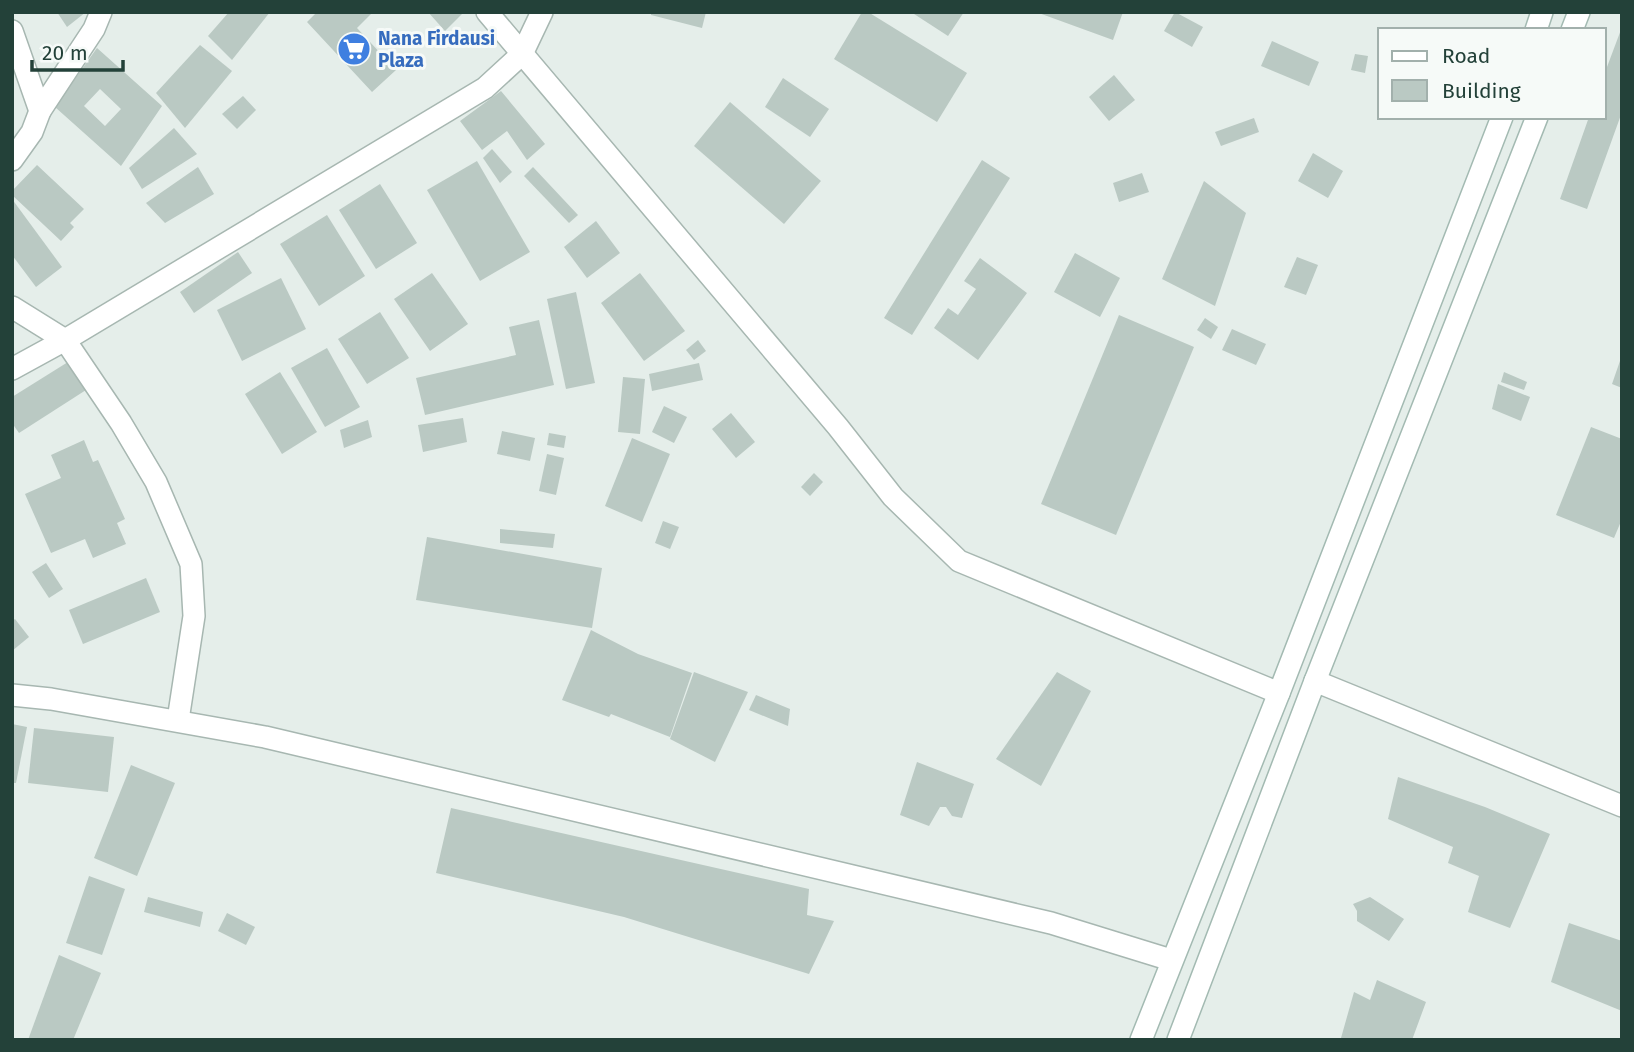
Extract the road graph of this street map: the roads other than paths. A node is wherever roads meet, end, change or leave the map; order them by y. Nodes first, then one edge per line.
1 (101, 12) edge
2 (487, 12) edge
3 (542, 12) edge
4 (12, 31) edge
5 (522, 54) junction
6 (40, 111) junction
7 (1501, 119) edge
8 (1536, 119) edge
9 (12, 160) edge
10 (12, 307) edge
11 (65, 340) junction
12 (12, 369) edge
13 (1315, 681) junction
14 (1279, 693) junction
15 (12, 695) edge
16 (178, 720) junction
17 (1622, 806) edge
18 (1171, 960) junction
19 (1141, 1040) edge
20 (1178, 1040) edge

1 - 6 street
2 - 5 street
3 - 5 street
4 - 6 street
5 - 11 street
5 - 14 street
6 - 9 street
7 - 14 street
8 - 13 street
10 - 11 street
11 - 12 street
11 - 16 street
13 - 17 street
13 - 20 street
14 - 18 street
15 - 16 street
16 - 18 street
18 - 19 street

